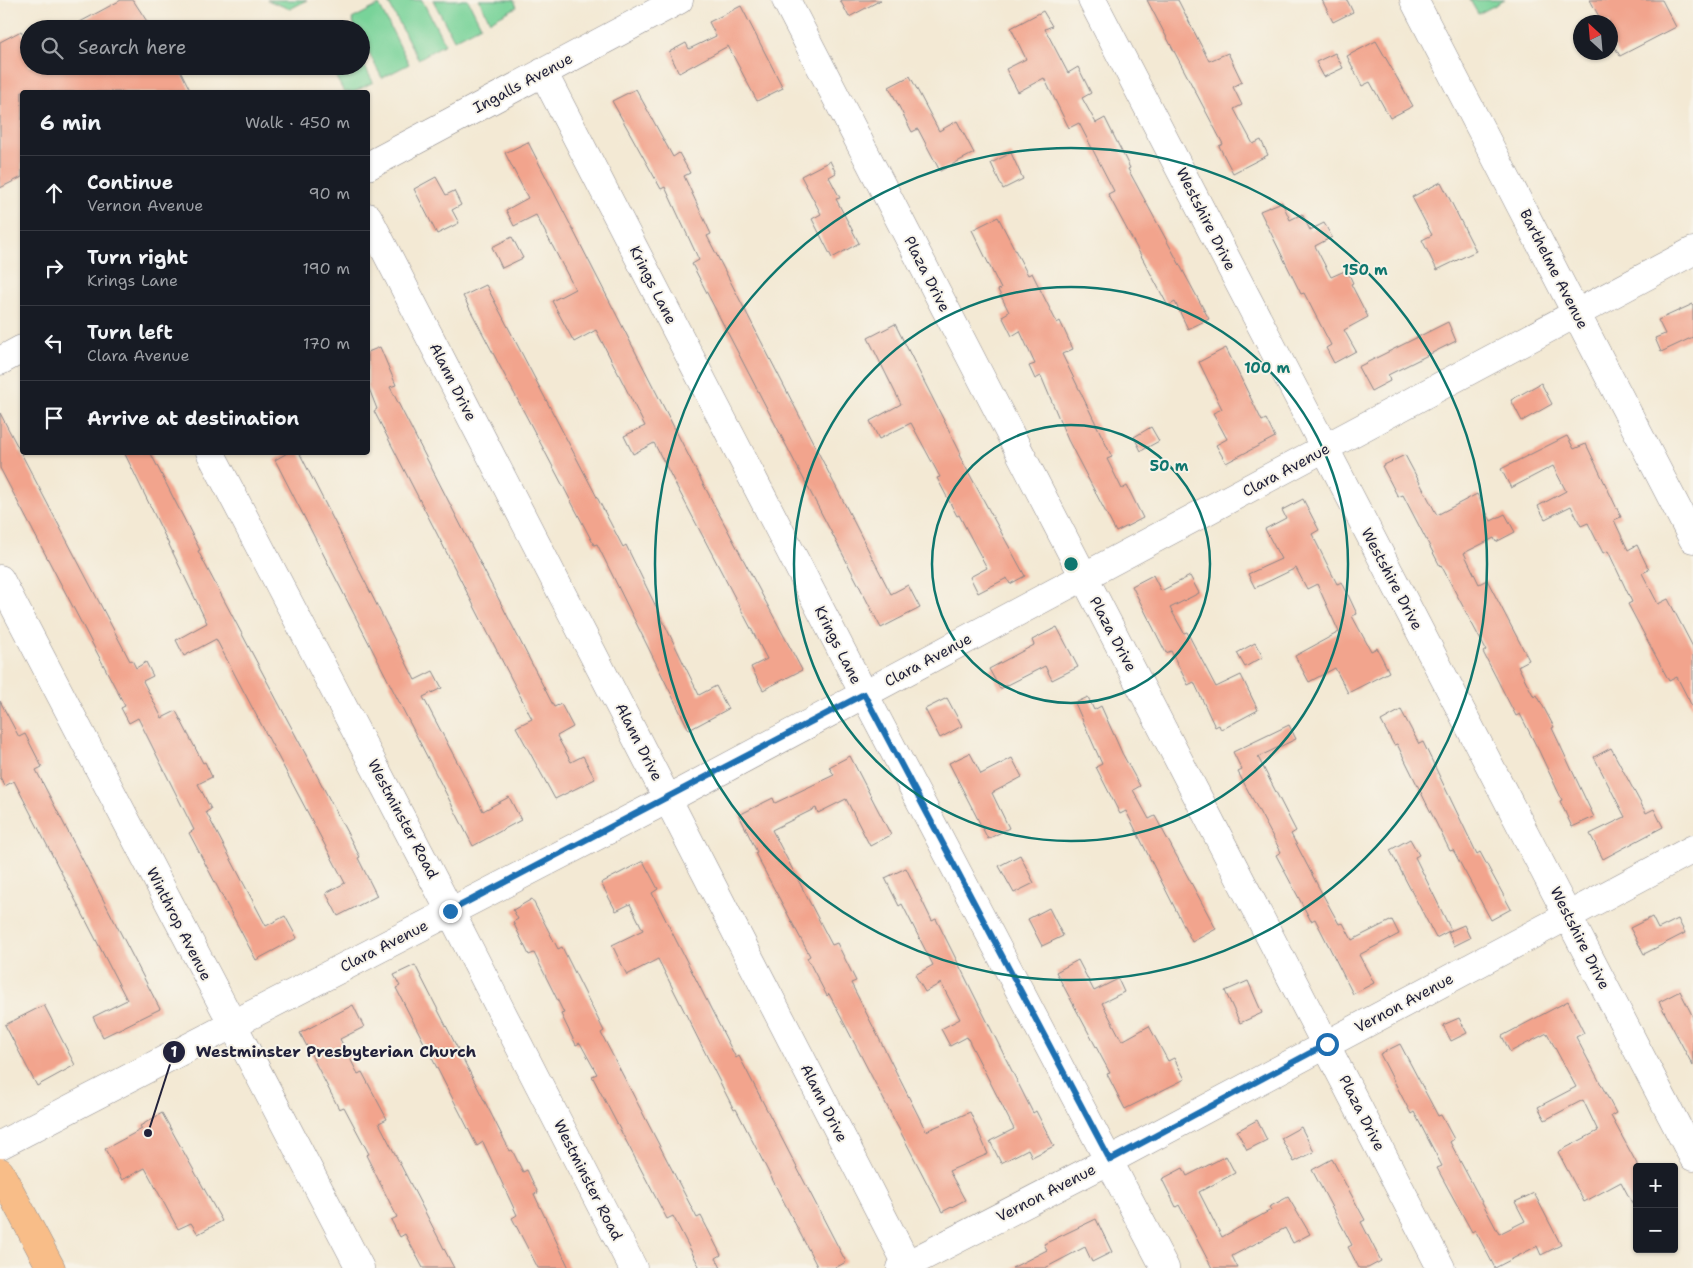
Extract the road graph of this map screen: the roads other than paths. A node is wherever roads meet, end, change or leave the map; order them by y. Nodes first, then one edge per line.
1 (679, 0) edge
2 (786, 0) edge
3 (1092, 0) edge
4 (1414, 0) edge
5 (543, 72) junction
6 (370, 165) edge
7 (370, 221) edge
8 (1693, 251) edge
9 (1577, 313) junction
10 (20, 350) edge
11 (0, 361) edge
12 (1324, 449) junction
13 (212, 455) edge
14 (1693, 539) edge
15 (1084, 578) junction
16 (0, 579) edge
17 (864, 694) junction
18 (668, 798) junction
19 (1693, 849) edge
20 (450, 911) junction
21 (1569, 915) junction
22 (232, 1024) junction
23 (1327, 1044) junction
24 (0, 1145) edge
25 (1693, 1157) edge
26 (1110, 1160) junction
27 (0, 1172) edge
28 (906, 1267) edge
29 (51, 1268) edge
30 (360, 1268) edge
31 (633, 1268) edge
32 (1165, 1268) edge
33 (1441, 1268) edge

1 - 5 street, Ingalls Avenue
2 - 15 street, Plaza Drive
3 - 12 street, Westshire Drive
4 - 9 street, Barthelme Avenue
5 - 6 street, Ingalls Avenue
5 - 17 street, Krings Lane
7 - 18 street, Alann Drive
8 - 9 street, Clara Avenue
9 - 12 street, Clara Avenue
9 - 14 street, Barthelme Avenue
10 - 11 street
12 - 15 street, Clara Avenue
12 - 21 street, Westshire Drive
13 - 20 street, Westminster Road
15 - 17 street, Clara Avenue
15 - 23 street, Plaza Drive
16 - 22 street, Winthrop Avenue
17 - 18 street, Clara Avenue
17 - 26 street, Krings Lane
18 - 20 street, Clara Avenue
18 - 28 street, Alann Drive
19 - 21 street, Vernon Avenue
20 - 22 street, Clara Avenue
20 - 31 street, Westminster Road
21 - 23 street, Vernon Avenue
21 - 25 street, Westshire Drive
22 - 24 street, Clara Avenue
22 - 30 street, Winthrop Avenue
23 - 26 street, Vernon Avenue
23 - 33 street, Plaza Drive
26 - 28 street, Vernon Avenue
26 - 32 street, Krings Lane
27 - 29 main road

